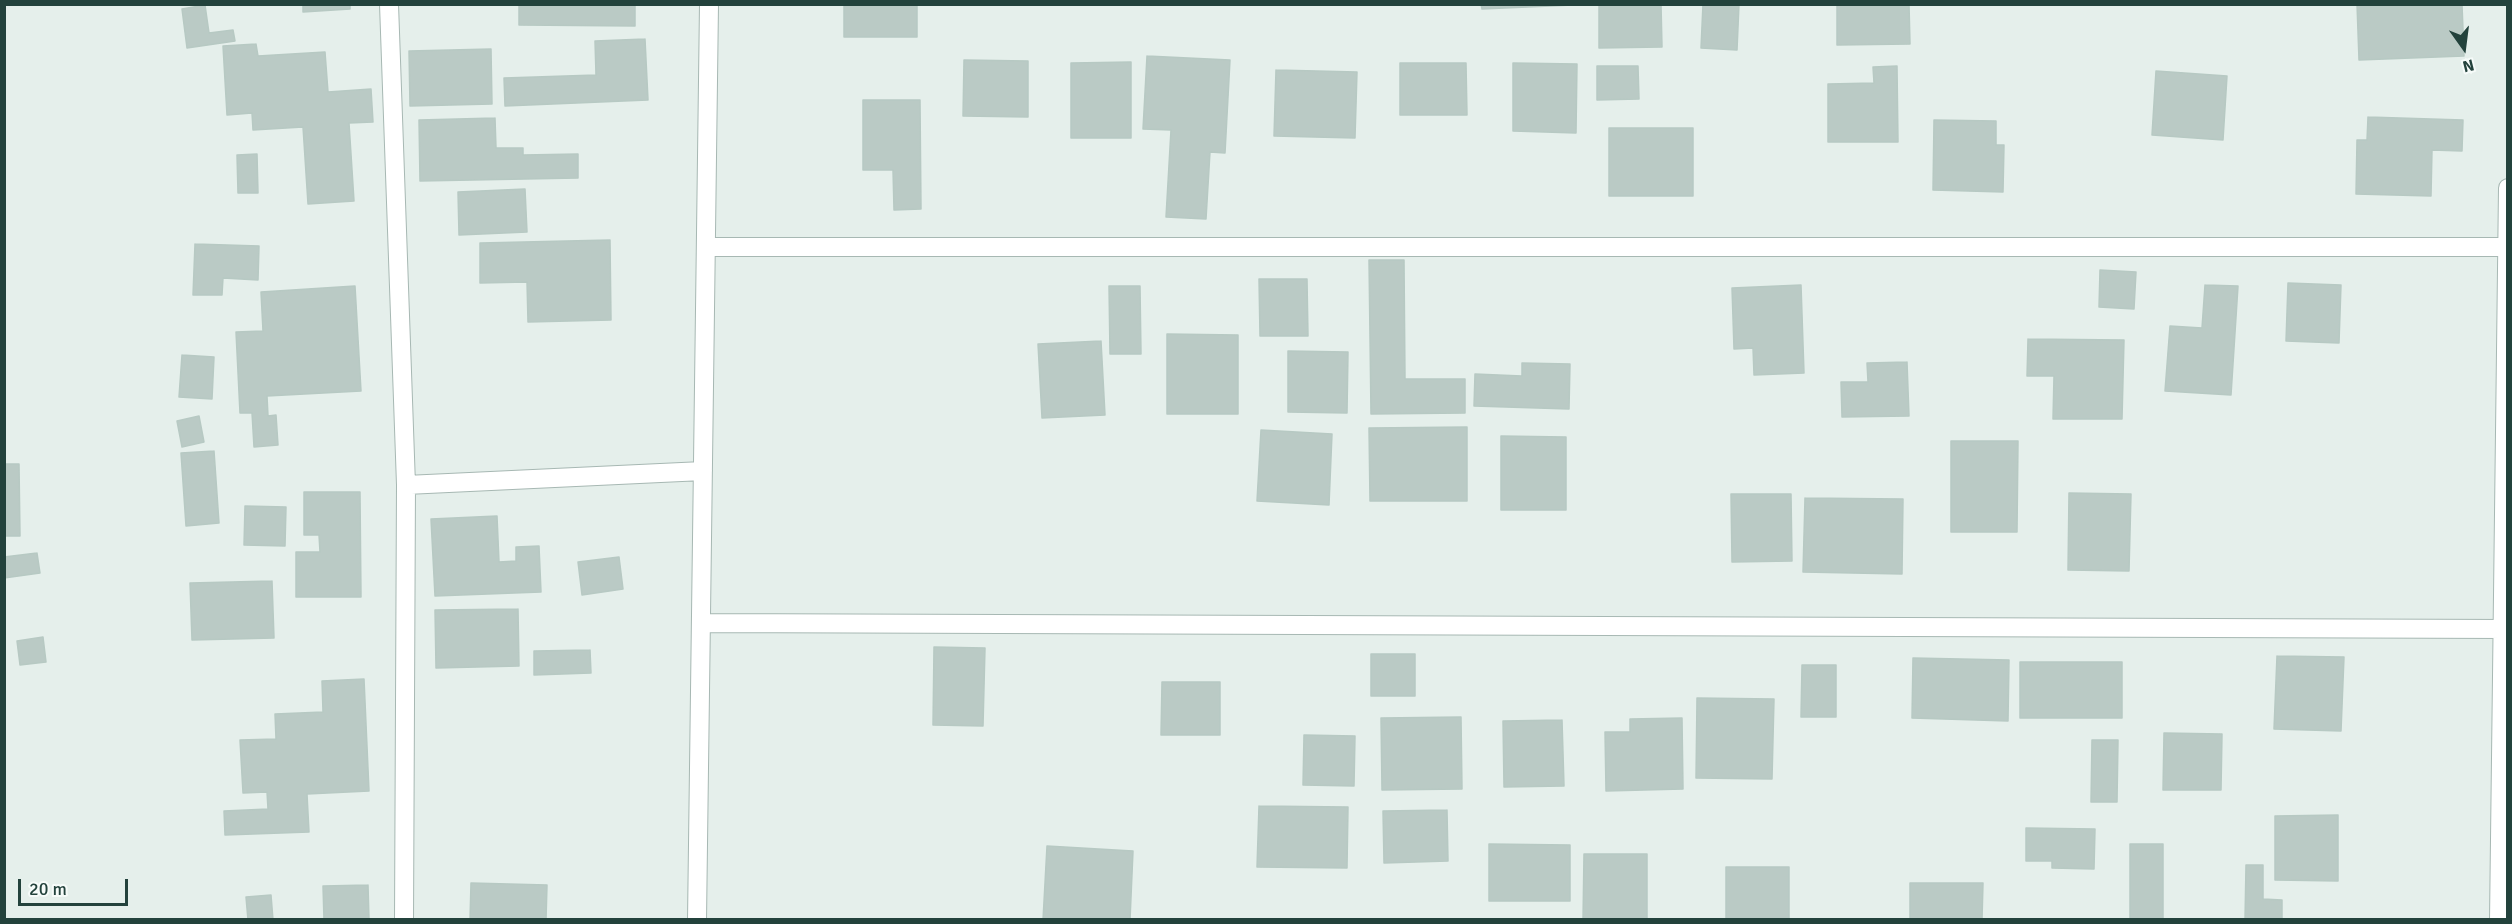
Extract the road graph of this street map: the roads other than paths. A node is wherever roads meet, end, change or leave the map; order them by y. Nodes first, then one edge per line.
1 (389, 4) edge
2 (709, 4) edge
3 (2508, 188) edge
4 (706, 247) junction
5 (2507, 247) edge
6 (703, 471) junction
7 (406, 484) junction
8 (701, 623) junction
9 (2505, 629) edge
10 (404, 920) edge
11 (697, 920) edge
12 (2499, 920) edge

1 - 7 street
2 - 4 street
3 - 5 street
4 - 5 street
4 - 6 street
5 - 9 street
6 - 7 street
6 - 8 street
7 - 10 street
8 - 9 street
8 - 11 street
9 - 12 street

